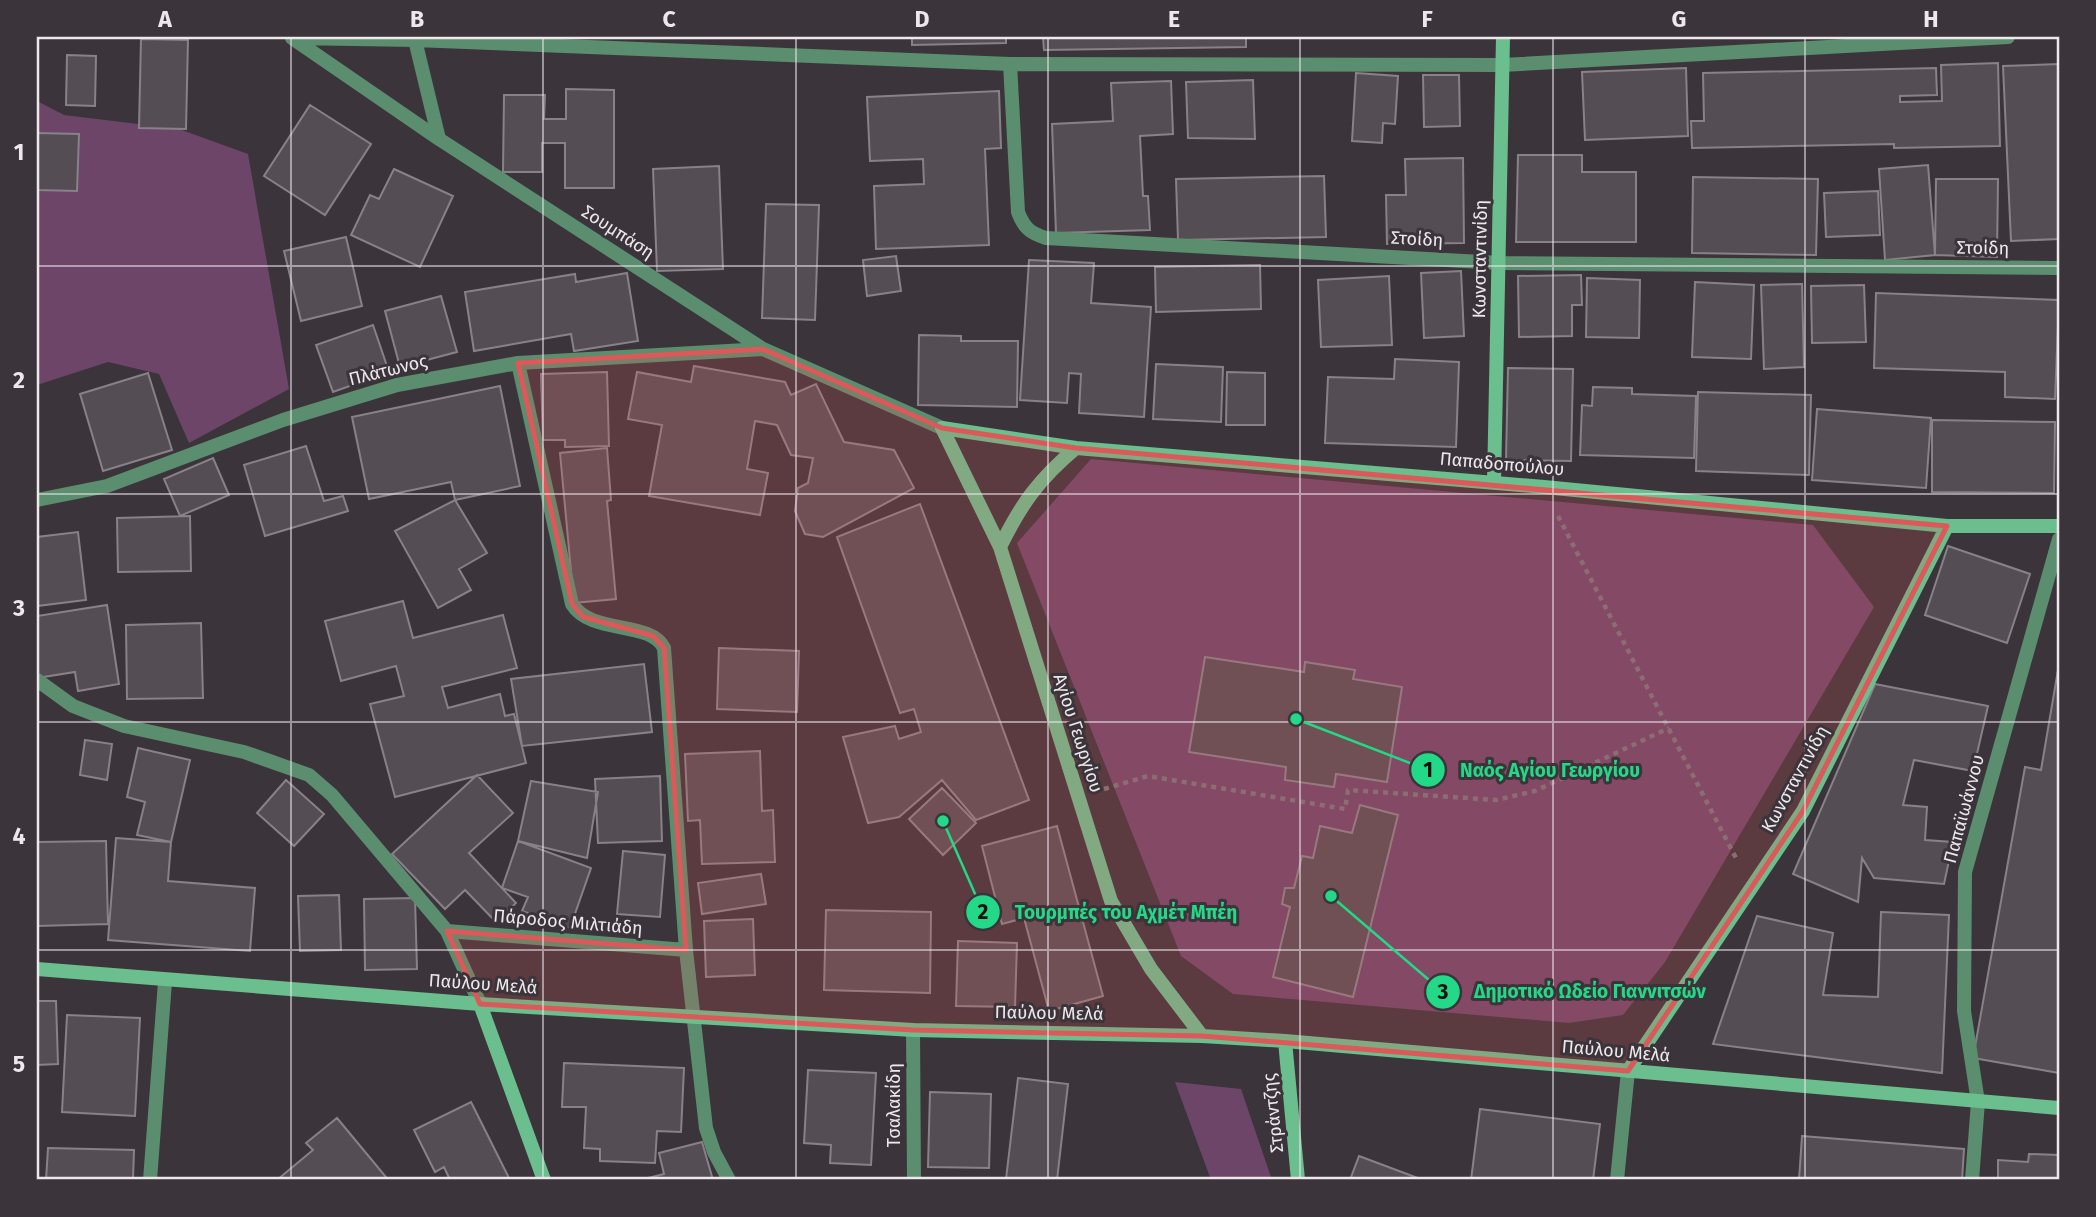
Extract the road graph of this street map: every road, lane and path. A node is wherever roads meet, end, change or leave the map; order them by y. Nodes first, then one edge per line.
1 (291, 37) edge
2 (1503, 37) edge
3 (2008, 37) edge
4 (415, 40) junction
5 (1010, 64) junction
6 (1502, 65) junction
7 (439, 139) junction
8 (1500, 263) junction
9 (2059, 268) edge
10 (763, 349) junction
11 (518, 363) junction
12 (942, 428) junction
13 (1076, 448) junction
14 (1494, 483) junction
15 (1544, 487) junction
16 (37, 500) edge
17 (1947, 526) junction
18 (2059, 526) edge
19 (2059, 540) edge
20 (1000, 547) junction
21 (37, 680) edge
22 (1668, 728) junction
23 (1078, 797) junction
24 (1751, 888) junction
25 (447, 931) junction
26 (686, 950) junction
27 (37, 969) edge
28 (165, 982) junction
29 (480, 1004) junction
30 (694, 1015) junction
31 (913, 1030) junction
32 (1202, 1036) junction
33 (1284, 1041) junction
34 (1628, 1071) junction
35 (1978, 1102) junction
36 (2059, 1108) edge
37 (150, 1180) edge
38 (544, 1180) edge
39 (729, 1180) edge
40 (914, 1180) edge
41 (1298, 1180) edge
42 (1617, 1180) edge
43 (1972, 1180) edge

1 - 4 street
1 - 7 street, Σουμπάση
2 - 6 street, Κωνσταντινίδη
3 - 6 street
4 - 5 street
4 - 7 street
5 - 6 street
5 - 8 street, Στοίδη
6 - 8 street, Κωνσταντινίδη
7 - 10 street, Σουμπάση
8 - 9 street, Στοίδη
8 - 14 street, Κωνσταντινίδη
10 - 11 street, Πλάτωνος
10 - 12 street, Σουμπάση
11 - 16 street, Πλάτωνος
11 - 26 street
12 - 13 street, Παπαδοπούλου
12 - 20 street, Αγίου Γεωργίου
13 - 14 street, Παπαδοπούλου
13 - 20 street
14 - 15 street, Παπαδοπούλου
15 - 17 street, Παπαδοπούλου
15 - 22 path
17 - 18 street, Παπαδοπούλου
17 - 24 street, Κωνσταντινίδη
19 - 35 street, Παπαϊωάννου
20 - 23 street, Αγίου Γεωργίου
21 - 25 street
22 - 23 path
22 - 24 path
23 - 32 street, Αγίου Γεωργίου
24 - 34 street, Κωνσταντινίδη
25 - 26 street, Πάροδος Μιλτιάδη
25 - 29 street
26 - 30 street
27 - 28 street, Παύλου Μελά
28 - 29 street, Παύλου Μελά
28 - 37 street
29 - 30 street, Παύλου Μελά
29 - 38 street
30 - 31 street, Παύλου Μελά
30 - 39 street
31 - 32 street, Παύλου Μελά
31 - 40 street, Τσαλακίδη
32 - 33 street, Παύλου Μελά
33 - 34 street, Παύλου Μελά
33 - 41 street, Στράντζης
34 - 35 street, Παύλου Μελά
34 - 42 street
35 - 36 street, Παύλου Μελά
35 - 43 street, Παπαϊωάννου

